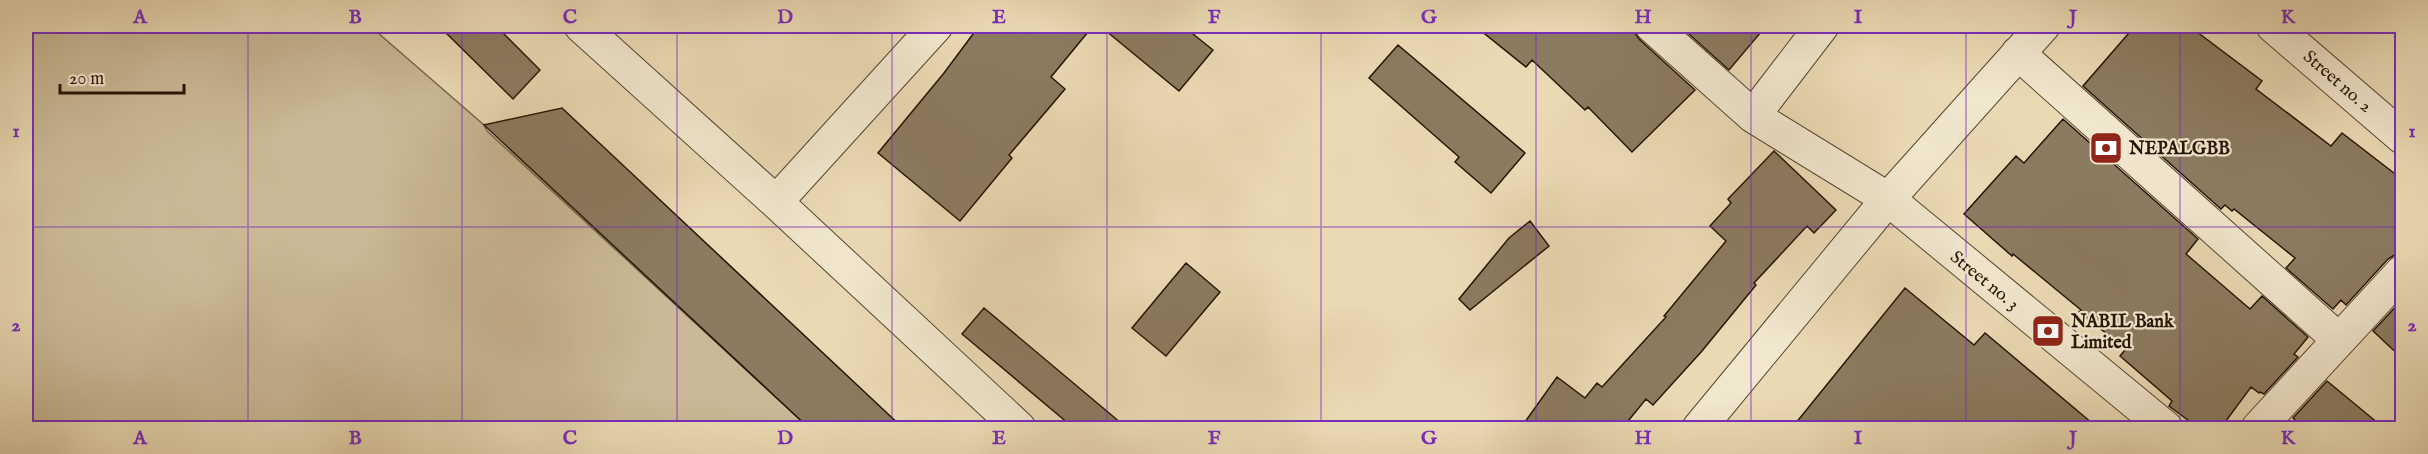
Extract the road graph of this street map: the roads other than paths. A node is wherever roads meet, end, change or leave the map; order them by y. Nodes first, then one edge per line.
1 (581, 26) edge
2 (936, 26) edge
3 (1652, 26) edge
4 (1822, 26) edge
5 (2043, 26) edge
6 (2273, 26) edge
7 (2019, 53) junction
8 (1753, 116) junction
9 (2403, 137) edge
10 (1888, 199) junction
11 (776, 202) junction
12 (2403, 272) edge
13 (2339, 340) junction
14 (1019, 429) edge
15 (1699, 429) edge
16 (2166, 429) edge
17 (2258, 429) edge

1 - 11 street
2 - 11 street
3 - 8 street, Street no. 3
4 - 8 street
5 - 7 street
6 - 9 street, Street no. 2
7 - 10 street
7 - 13 street
8 - 10 street, Street no. 3
10 - 15 street
10 - 16 street, Street no. 3
11 - 14 street
12 - 13 street
13 - 17 street

